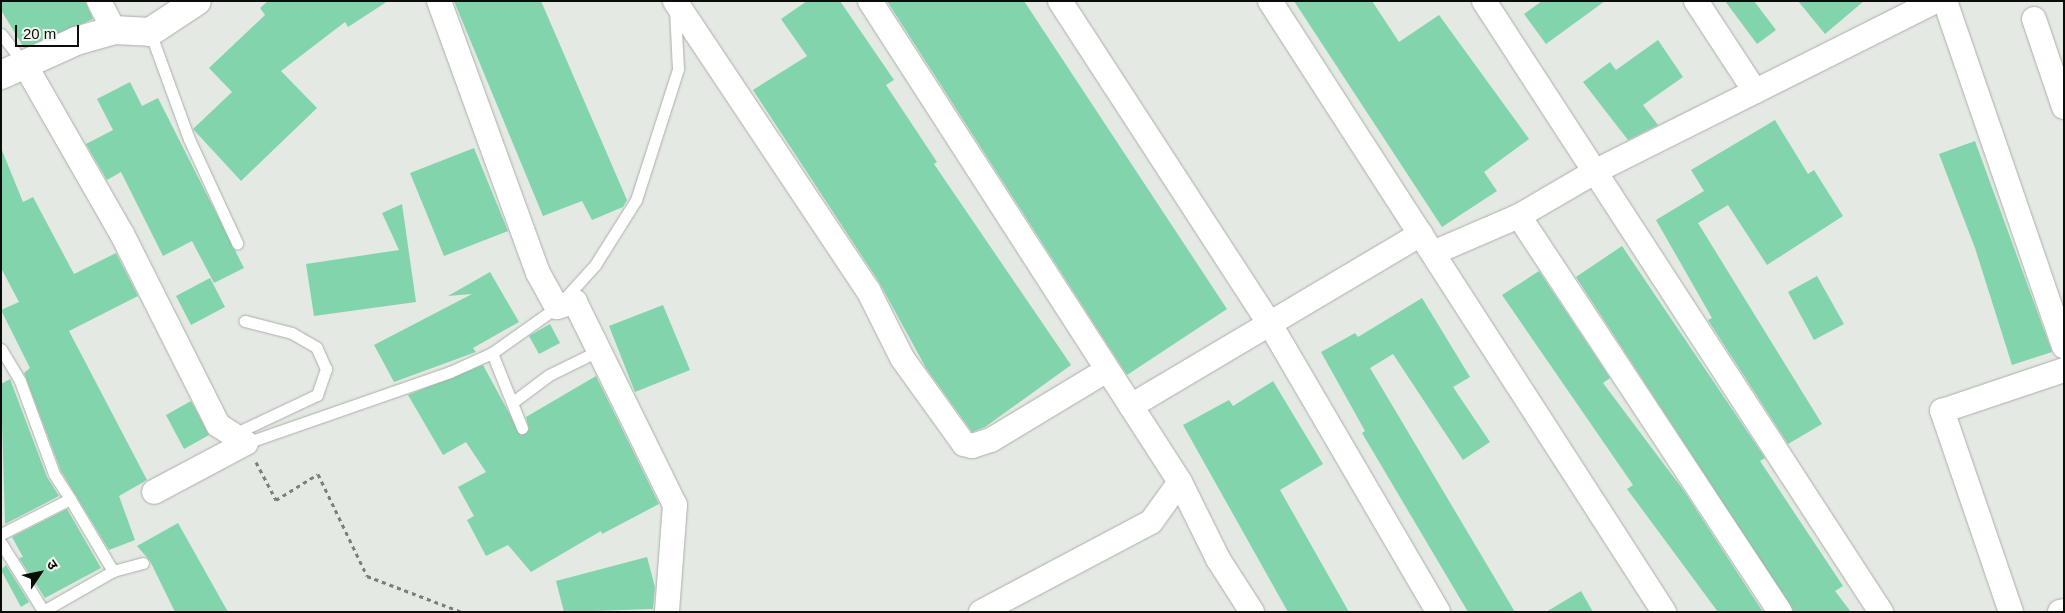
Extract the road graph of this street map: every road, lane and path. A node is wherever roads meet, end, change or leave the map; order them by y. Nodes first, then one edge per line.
1 (99, 1) edge
2 (198, 1) edge
3 (439, 1) edge
4 (674, 1) edge
5 (870, 1) edge
6 (1060, 1) edge
7 (1270, 1) edge
8 (1484, 1) edge
9 (1696, 1) edge
10 (1936, 1) edge
11 (1945, 1) edge
12 (1903, 8) edge
13 (2034, 19) dead end
14 (114, 30) junction
15 (150, 32) junction
16 (1, 34) edge
17 (13, 69) edge
18 (1755, 91) junction
19 (2064, 107) edge
20 (1596, 171) junction
21 (1519, 216) junction
22 (237, 243) dead end
23 (1427, 244) junction
24 (558, 307) junction
25 (245, 321) dead end
26 (1270, 324) junction
27 (2064, 346) edge
28 (1, 349) edge
29 (600, 350) junction
30 (492, 353) junction
31 (1107, 370) junction
32 (2064, 370) edge
33 (513, 402) junction
34 (1131, 406) junction
35 (522, 428) dead end
36 (240, 439) junction
37 (1180, 482) junction
38 (154, 492) dead end
39 (70, 499) junction
40 (1, 534) edge
41 (1, 543) edge
42 (143, 563) dead end
43 (113, 571) junction
44 (44, 611) edge
45 (462, 612) edge
46 (667, 612) edge
47 (981, 612) edge
48 (1252, 612) edge
49 (1438, 612) edge
50 (1664, 612) edge
51 (1780, 612) edge
52 (1881, 612) edge
53 (2011, 612) edge

1 - 14 street
2 - 15 street
3 - 24 street
4 - 24 lane
4 - 31 street
5 - 31 street
6 - 26 street
7 - 23 street
8 - 20 street
9 - 18 street
10 - 12 street
11 - 27 street
12 - 18 street
13 - 19 street
14 - 15 street
14 - 17 street
15 - 22 lane
16 - 17 lane
17 - 36 street
18 - 20 street
20 - 21 street
20 - 52 street
21 - 23 street
21 - 51 street
23 - 26 street
23 - 50 street
24 - 29 street
24 - 30 lane
25 - 36 lane
26 - 34 street
26 - 49 street
28 - 39 lane
29 - 33 lane
29 - 46 street
30 - 33 lane
30 - 36 lane
31 - 34 street
32 - 53 street
33 - 35 lane
34 - 37 street
36 - 38 street
36 - 45 path
37 - 47 street
37 - 48 street
39 - 40 lane
39 - 43 lane
41 - 44 lane
42 - 43 lane
43 - 44 lane

